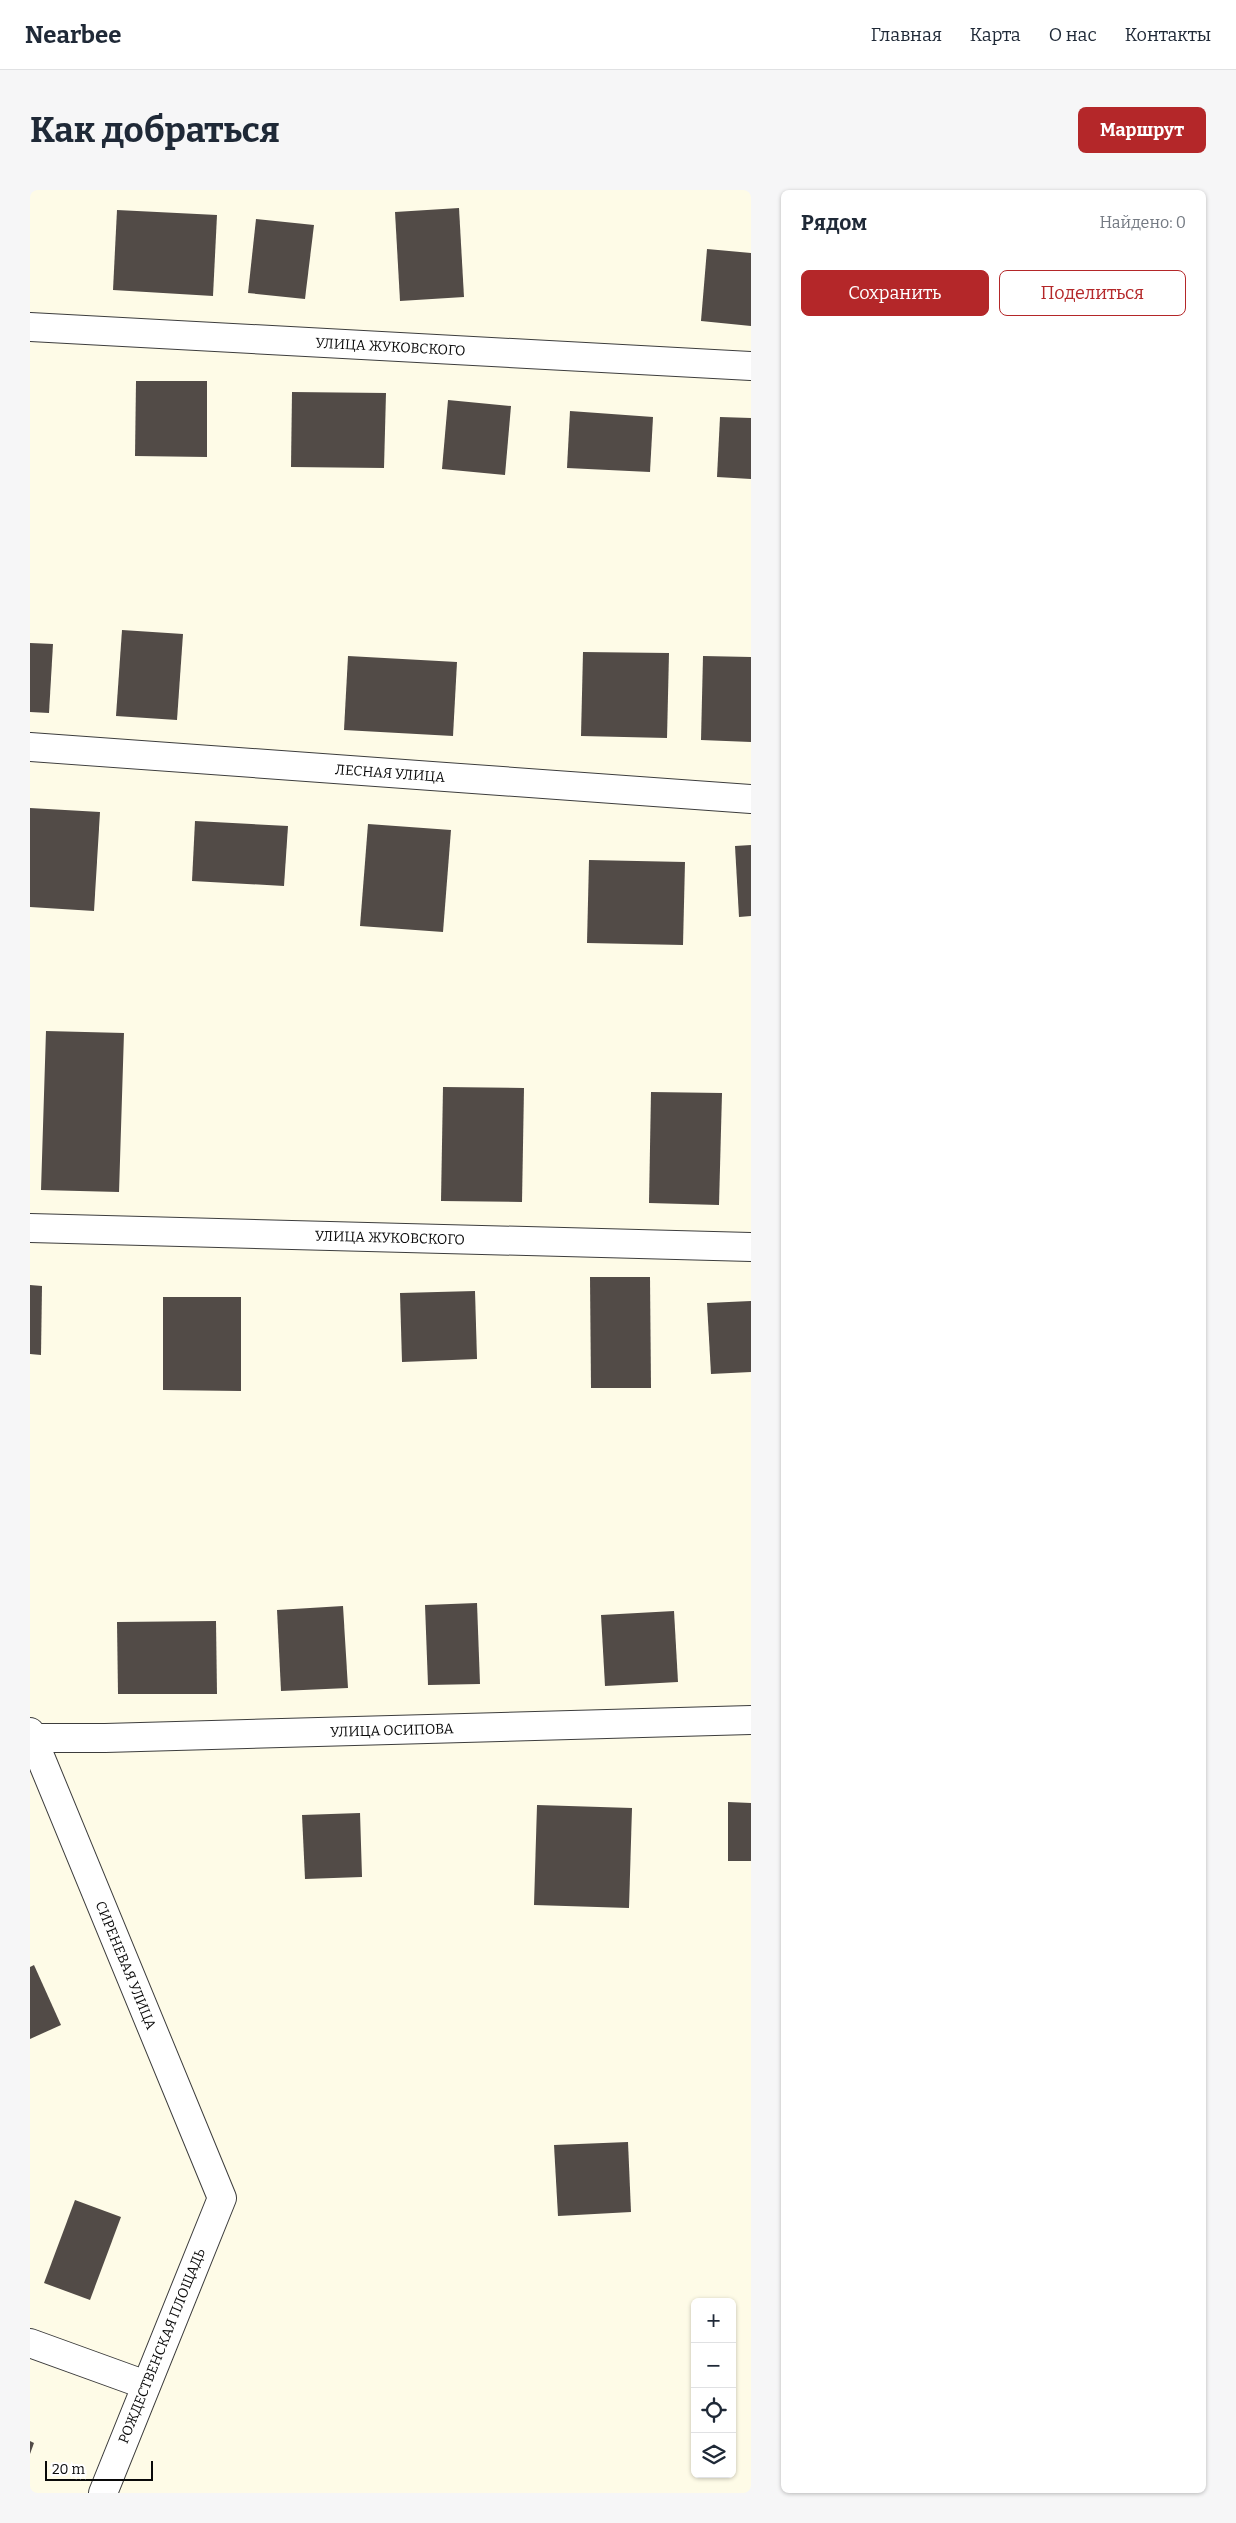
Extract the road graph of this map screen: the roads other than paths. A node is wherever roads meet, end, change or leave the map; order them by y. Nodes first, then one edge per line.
1 (30, 328) edge
2 (751, 366) edge
3 (30, 747) edge
4 (751, 799) edge
5 (30, 1228) edge
6 (751, 1247) edge
7 (751, 1720) edge
8 (31, 1735) edge
9 (222, 2198) joint
10 (30, 2343) edge
11 (146, 2385) junction
12 (103, 2493) edge

1 - 2 street, УЛИЦА ЖУКОВСКОГО
3 - 4 street, ЛЕСНАЯ УЛИЦА
5 - 6 street, УЛИЦА ЖУКОВСКОГО
7 - 8 street, УЛИЦА ОСИПОВА
8 - 9 street, СИРЕНЕВАЯ УЛИЦА
9 - 11 street, РОЖДЕСТВЕНСКАЯ ПЛОЩАДЬ
10 - 11 street
11 - 12 street, РОЖДЕСТВЕНСКАЯ ПЛОЩАДЬ

